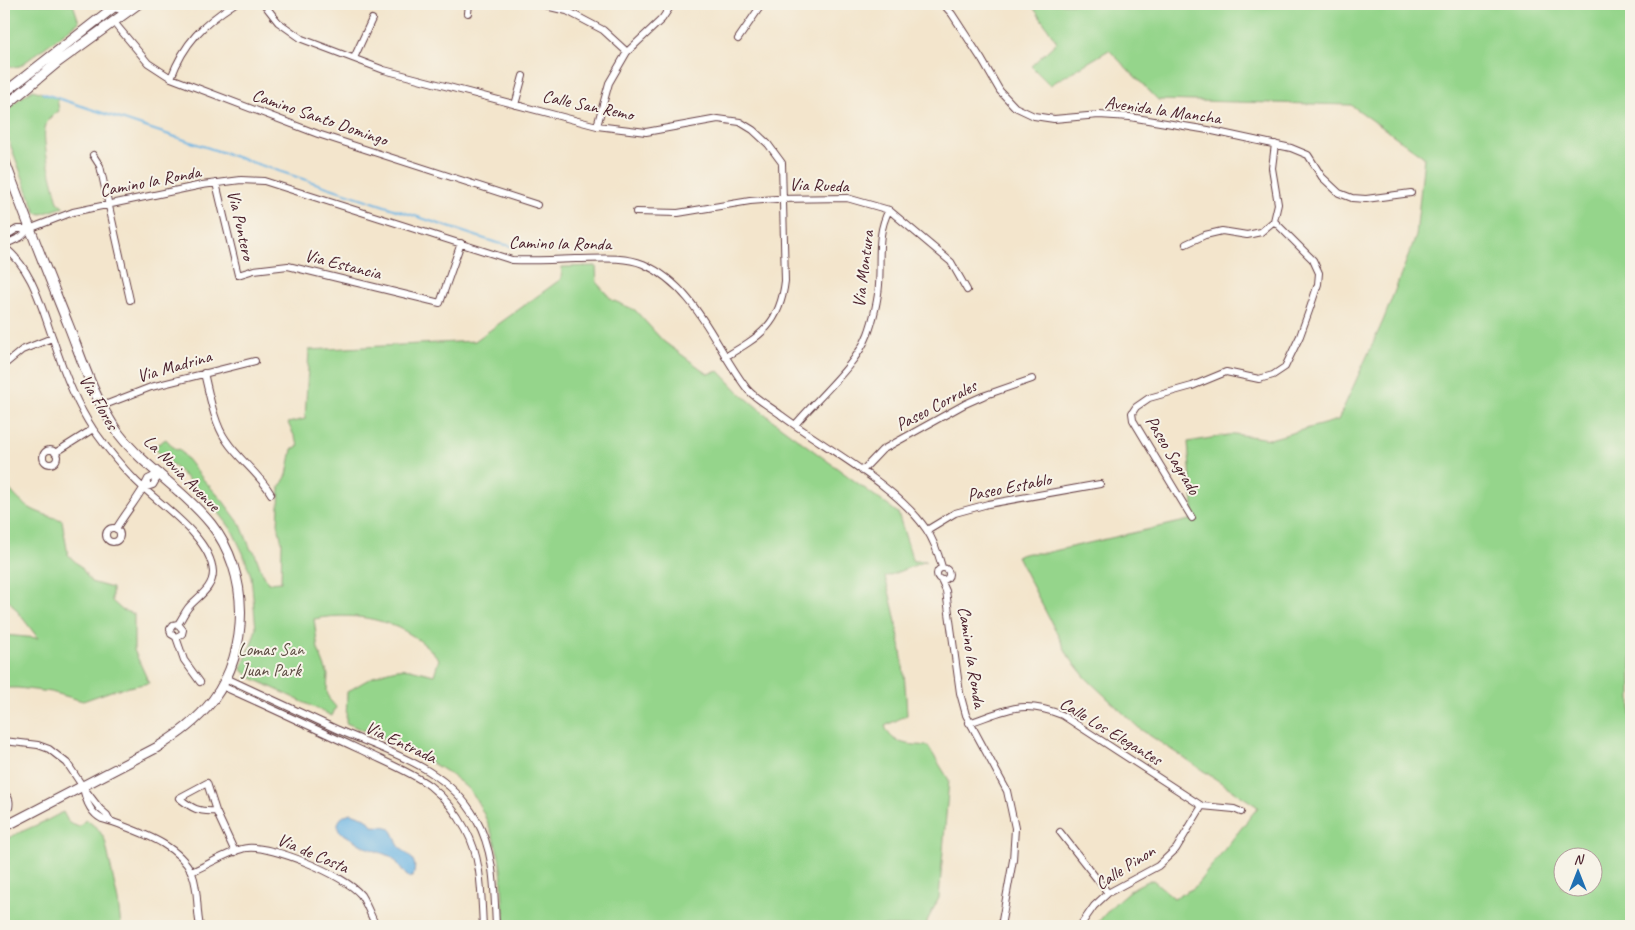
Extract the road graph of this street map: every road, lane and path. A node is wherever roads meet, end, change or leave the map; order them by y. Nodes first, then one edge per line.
1 (138, 4) edge
2 (234, 4) edge
3 (264, 4) edge
4 (469, 4) edge
5 (537, 4) edge
6 (672, 4) edge
7 (762, 4) edge
8 (943, 4) edge
9 (129, 9) junction
10 (468, 13) dead end
11 (372, 19) dead end
12 (113, 21) junction
13 (738, 38) dead end
14 (627, 52) junction
15 (354, 58) junction
16 (523, 76) dead end
17 (171, 78) junction
18 (4, 93) edge
19 (515, 105) junction
20 (4, 107) edge
21 (597, 126) junction
22 (1275, 144) junction
23 (93, 155) dead end
24 (4, 159) edge
25 (216, 183) junction
26 (1411, 194) dead end
27 (784, 198) junction
28 (109, 204) junction
29 (538, 205) dead end
30 (889, 210) junction
31 (636, 212) dead end
32 (1274, 221) junction
33 (29, 230) junction
34 (4, 237) edge
35 (461, 243) junction
36 (1186, 244) dead end
37 (4, 245) edge
38 (238, 275) joint
39 (967, 290) dead end
40 (130, 300) dead end
41 (52, 338) junction
42 (725, 357) junction
43 (255, 361) dead end
44 (4, 365) edge
45 (204, 373) junction
46 (1032, 379) dead end
47 (102, 406) junction
48 (795, 426) junction
49 (93, 428) junction
50 (55, 453) dead end
51 (862, 472) junction
52 (160, 473) junction
53 (1100, 484) dead end
54 (144, 488) junction
55 (271, 494) dead end
56 (1192, 518) dead end
57 (116, 529) dead end
58 (927, 530) junction
59 (942, 567) junction
60 (948, 578) junction
61 (941, 580) junction
62 (946, 590) junction
63 (200, 682) dead end
64 (224, 682) junction
65 (969, 723) junction
66 (335, 728) junction
67 (331, 736) junction
68 (4, 741) edge
69 (83, 787) junction
70 (4, 795) edge
71 (1202, 806) junction
72 (4, 810) edge
73 (216, 811) junction
74 (1241, 812) dead end
75 (4, 827) edge
76 (1060, 832) dead end
77 (235, 852) junction
78 (191, 872) junction
79 (1108, 893) junction
80 (200, 926) edge
81 (376, 926) edge
82 (483, 926) edge
83 (496, 926) edge
84 (1001, 926) edge
85 (1080, 926) edge

1 - 9 main road
2 - 17 street
3 - 15 street, Calle San Remo
4 - 10 street
5 - 14 street
6 - 14 street
7 - 13 street
8 - 22 street, Avenida la Mancha
9 - 12 main road
9 - 18 main road
11 - 15 street
12 - 17 street, Camino Santo Domingo
12 - 20 main road
14 - 21 street
15 - 19 street, Calle San Remo
16 - 19 street
17 - 29 street, Camino Santo Domingo
19 - 21 street, Calle San Remo
21 - 27 street, Calle San Remo
22 - 26 street, Avenida la Mancha
22 - 32 street
23 - 28 street
24 - 33 main road, La Novia Avenue
25 - 28 street, Camino la Ronda
25 - 35 street, Camino la Ronda
25 - 38 street, Via Puntero
27 - 30 street, Via Rueda
27 - 31 street, Via Rueda
27 - 42 street, Calle San Remo
28 - 33 street, Camino la Ronda
28 - 40 street
30 - 39 street, Via Rueda
30 - 48 street, Via Montura
32 - 36 street
32 - 56 street, Paseo Sagrado
33 - 34 street, Camino la Ronda
33 - 37 street, Camino la Ronda
33 - 47 main road, La Novia Avenue
35 - 38 street, Via Estancia
35 - 42 street, Camino la Ronda
37 - 41 street, Via Flores
41 - 44 street
41 - 49 street, Via Flores
42 - 48 street, Camino la Ronda
43 - 45 street, Via Madrina
45 - 47 street, Via Madrina
45 - 55 street
46 - 51 street, Paseo Corrales
47 - 52 main road, La Novia Avenue
48 - 51 street, Camino la Ronda
49 - 50 street
49 - 54 street, Via Flores
51 - 58 street, Camino la Ronda
52 - 54 street
52 - 64 main road, La Novia Avenue
53 - 58 street, Paseo Establo
54 - 57 street
54 - 63 street, Via Flores
58 - 59 street, Camino la Ronda
59 - 60 street, Camino la Ronda
59 - 61 street, Camino la Ronda
60 - 61 street
60 - 62 street, Camino la Ronda
61 - 62 street, Camino la Ronda
62 - 65 street, Camino la Ronda
64 - 66 street, Via Entrada
64 - 67 street, Via Entrada
64 - 69 main road, La Novia Avenue
65 - 71 street, Calle Los Elegantes
65 - 84 street, Camino la Ronda
66 - 67 street
66 - 83 street, Via Entrada
67 - 82 street, Via Entrada
68 - 69 street
69 - 75 main road, La Novia Avenue
69 - 78 street
70 - 72 street
71 - 74 street
71 - 79 street, Calle Pinon
73 - 73 street
73 - 77 street
76 - 79 street
77 - 78 street, Via de Costa
77 - 81 street, Via de Costa
78 - 80 street
79 - 85 street, Calle Pinon

